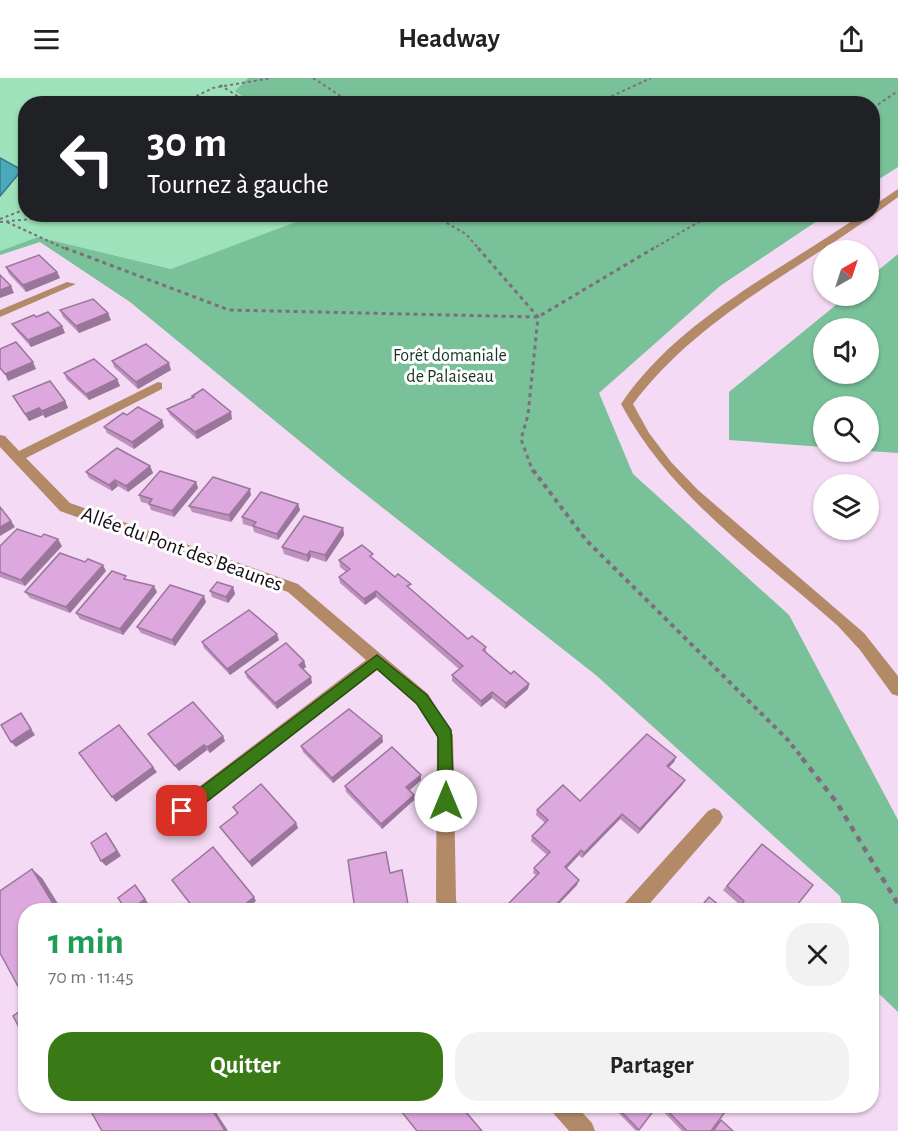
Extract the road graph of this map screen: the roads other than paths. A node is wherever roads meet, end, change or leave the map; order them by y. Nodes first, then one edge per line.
1 (898, 192) edge
2 (880, 206) edge
3 (856, 222) edge
4 (71, 284) dead end
5 (0, 314) edge
6 (158, 386) dead end
7 (0, 439) edge
8 (17, 457) junction
9 (377, 661) junction
10 (898, 689) edge
11 (182, 811) dead end
12 (714, 817) dead end
13 (447, 903) edge
14 (638, 903) edge
15 (568, 1113) edge
16 (584, 1131) edge

1 - 2 street
3 - 10 street
4 - 5 street
6 - 8 street
7 - 8 street, Allée du Pont des Beaunes
8 - 9 street, Allée du Pont des Beaunes
9 - 11 street
9 - 13 street, Allée du Pont des Beaunes
12 - 14 street
15 - 16 street

